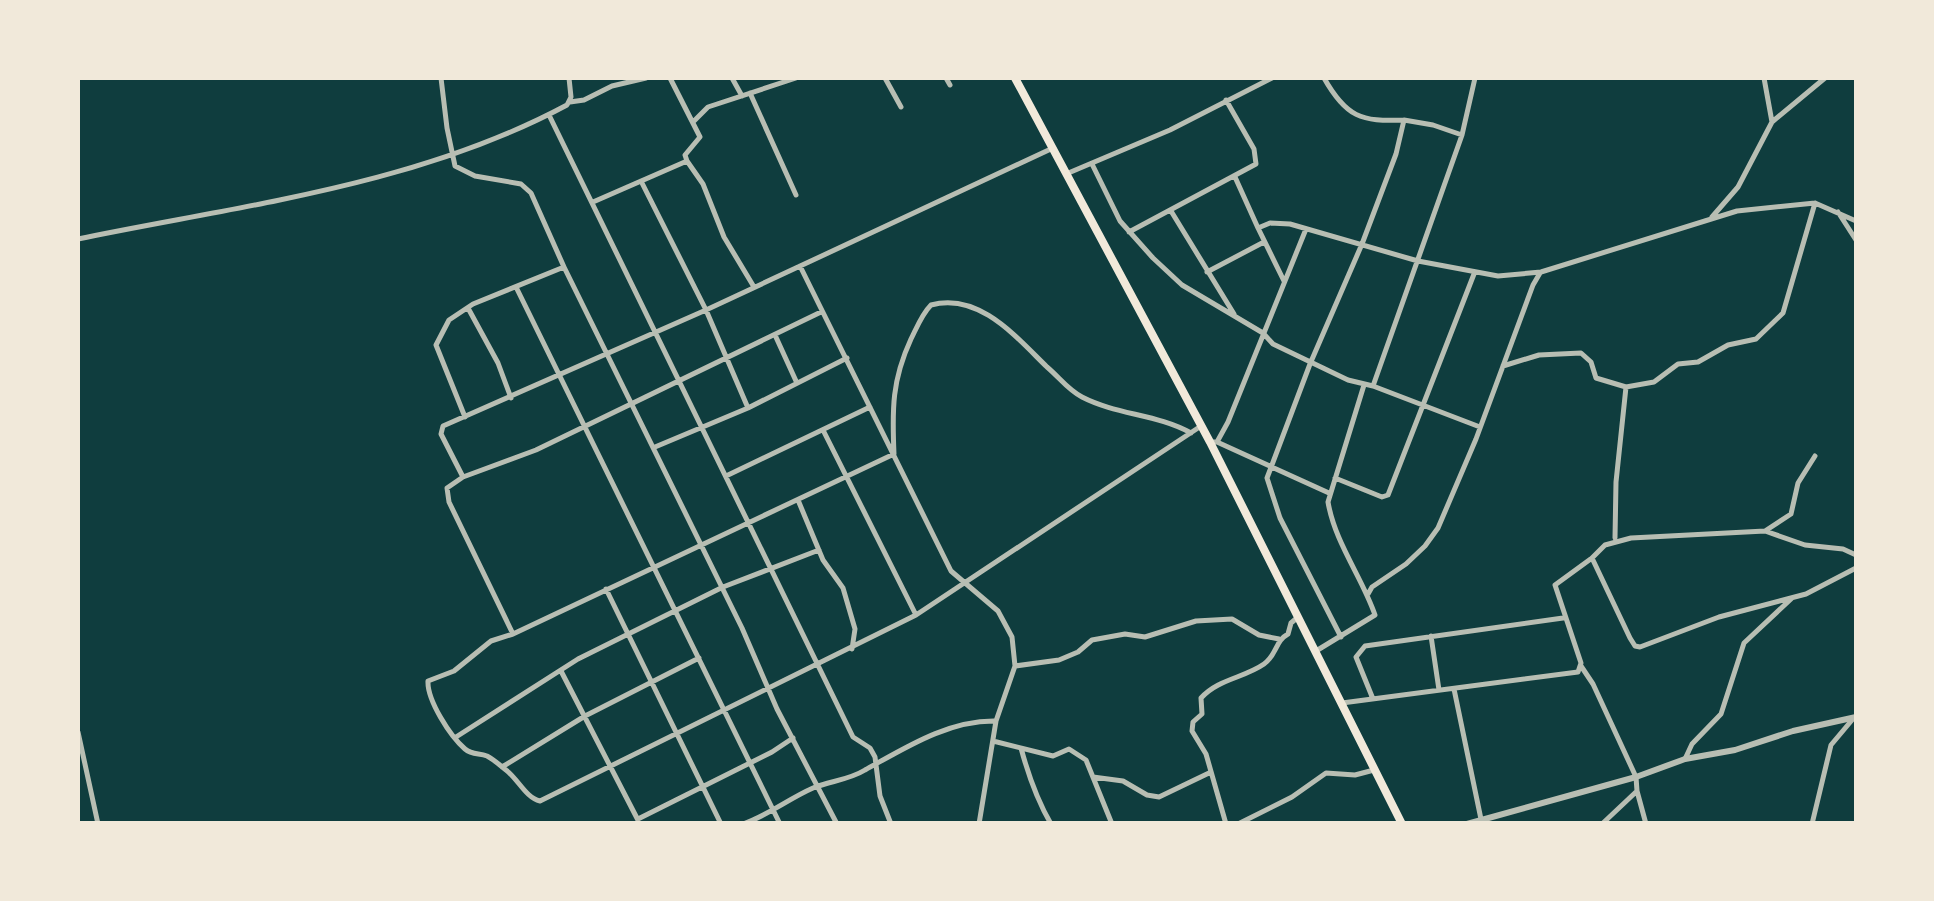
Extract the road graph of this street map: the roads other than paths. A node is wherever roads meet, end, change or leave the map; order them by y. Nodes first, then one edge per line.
1 (441, 78) edge
2 (570, 78) edge
3 (646, 78) edge
4 (670, 78) edge
5 (732, 78) edge
6 (796, 78) edge
7 (886, 78) edge
8 (946, 78) edge
9 (1015, 78) edge
10 (1272, 78) edge
11 (1324, 78) edge
12 (1475, 78) edge
13 (1764, 78) edge
14 (1825, 78) edge
15 (950, 85) dead end
16 (750, 93) junction
17 (742, 96) junction
18 (1226, 100) junction
19 (570, 102) junction
20 (901, 107) dead end
21 (549, 114) junction
22 (1404, 120) junction
23 (693, 122) junction
24 (1772, 122) junction
25 (1462, 135) junction
26 (1053, 148) junction
27 (452, 153) junction
28 (686, 161) junction
29 (1092, 164) junction
30 (1066, 174) junction
31 (1236, 176) junction
32 (641, 181) junction
33 (796, 195) dead end
34 (592, 202) junction
35 (1815, 203) junction
36 (1836, 210) junction
37 (1171, 211) junction
38 (1711, 218) junction
39 (1856, 220) edge
40 (1258, 228) junction
41 (1306, 228) junction
42 (1128, 232) junction
43 (78, 239) edge
44 (1856, 240) edge
45 (1264, 242) junction
46 (1362, 244) junction
47 (1418, 261) junction
48 (800, 266) junction
49 (564, 268) junction
50 (1208, 272) junction
51 (1542, 272) junction
52 (1474, 274) junction
53 (1284, 281) junction
54 (754, 287) junction
55 (516, 289) junction
56 (468, 308) junction
57 (706, 310) junction
58 (822, 312) junction
59 (1236, 317) junction
60 (655, 331) junction
61 (1263, 333) junction
62 (775, 335) junction
63 (607, 354) junction
64 (726, 357) junction
65 (847, 358) junction
66 (1310, 364) junction
67 (1504, 366) junction
68 (558, 375) junction
69 (681, 379) junction
70 (796, 382) junction
71 (1364, 385) junction
72 (1373, 386) junction
73 (1626, 387) junction
74 (511, 398) junction
75 (631, 402) junction
76 (1422, 406) junction
77 (870, 407) junction
78 (748, 408) junction
79 (465, 417) junction
80 (582, 426) junction
81 (700, 426) junction
82 (1202, 426) junction
83 (1480, 426) junction
84 (823, 430) junction
85 (1191, 433) junction
86 (1214, 442) junction
87 (654, 448) junction
88 (894, 454) junction
89 (1815, 456) dead end
90 (1270, 467) junction
91 (726, 476) junction
92 (463, 478) junction
93 (846, 478) junction
94 (1335, 478) junction
95 (1329, 492) junction
96 (798, 500) junction
97 (750, 523) junction
98 (1765, 531) junction
99 (1614, 540) junction
100 (701, 543) junction
101 (820, 550) junction
102 (1856, 556) edge
103 (1592, 558) junction
104 (654, 565) junction
105 (772, 568) junction
106 (1856, 568) edge
107 (962, 582) junction
108 (723, 587) junction
109 (606, 589) junction
110 (1368, 594) junction
111 (1794, 597) junction
112 (678, 612) junction
113 (916, 615) junction
114 (1298, 617) junction
115 (1563, 618) junction
116 (512, 634) junction
117 (629, 636) junction
118 (1431, 636) junction
119 (1341, 638) junction
120 (1279, 639) junction
121 (852, 650) junction
122 (1316, 652) junction
123 (700, 658) junction
124 (818, 664) junction
125 (1015, 666) junction
126 (1582, 666) junction
127 (561, 670) junction
128 (651, 682) junction
129 (770, 688) junction
130 (1454, 688) junction
131 (1439, 690) junction
132 (1373, 699) junction
133 (1342, 703) junction
134 (724, 710) junction
135 (585, 716) junction
136 (1855, 717) edge
137 (996, 721) junction
138 (78, 732) edge
139 (678, 735) junction
140 (456, 738) junction
141 (793, 738) junction
142 (994, 741) junction
143 (1021, 748) junction
144 (1685, 759) junction
145 (750, 763) junction
146 (878, 763) junction
147 (502, 767) junction
148 (610, 768) junction
149 (1377, 769) junction
150 (1209, 773) junction
151 (1092, 777) junction
152 (1636, 777) junction
153 (703, 786) junction
154 (819, 786) junction
155 (1637, 791) junction
156 (775, 811) junction
157 (639, 821) edge
158 (1481, 822) edge
159 (98, 824) edge
160 (721, 824) edge
161 (742, 824) edge
162 (780, 824) edge
163 (837, 824) edge
164 (892, 824) edge
165 (979, 824) edge
166 (1051, 824) edge
167 (1112, 824) edge
168 (1226, 824) edge
169 (1238, 824) edge
170 (1402, 824) edge
171 (1467, 824) edge
172 (1602, 824) edge
173 (1646, 824) edge
174 (1812, 824) edge

1 - 27 street
2 - 19 street
3 - 19 street
4 - 23 street
5 - 17 street
6 - 16 street
7 - 20 street
8 - 15 street
9 - 26 main road
10 - 18 street
11 - 22 street
12 - 25 street
13 - 24 street
14 - 24 street
16 - 17 street
16 - 33 street
17 - 23 street
18 - 29 street
18 - 31 street
19 - 21 street
21 - 27 street
21 - 34 street
22 - 25 street
22 - 46 street
23 - 28 street
24 - 38 street
25 - 47 street
26 - 30 main road
26 - 48 street
27 - 43 street
27 - 49 street
28 - 32 street
28 - 54 street
29 - 30 street
29 - 42 street
30 - 82 main road
31 - 37 street
31 - 40 street
32 - 34 street
32 - 57 street
34 - 60 street
35 - 36 street
35 - 38 street
35 - 73 street
36 - 39 street
36 - 44 street
37 - 42 street
37 - 50 street
38 - 51 street
40 - 41 street
40 - 45 street
41 - 46 street
41 - 53 street
42 - 59 street
45 - 50 street
45 - 53 street
46 - 47 street
46 - 66 street
47 - 52 street
47 - 72 street
48 - 54 street
48 - 58 street
49 - 55 street
49 - 63 street
50 - 59 street
51 - 52 street
51 - 67 street
52 - 76 street
53 - 61 street
54 - 57 street
55 - 56 street
55 - 68 street
56 - 74 street
56 - 79 street
57 - 60 street
57 - 64 street
58 - 62 street
58 - 65 street
59 - 61 street
60 - 63 street
60 - 69 street
61 - 66 street
61 - 86 street
62 - 64 street
62 - 70 street
63 - 68 street
63 - 75 street
64 - 69 street
64 - 78 street
65 - 70 street
65 - 77 street
66 - 71 street
66 - 90 street
67 - 73 street
67 - 83 street
68 - 74 street
68 - 80 street
69 - 75 street
69 - 81 street
70 - 78 street
71 - 72 street
71 - 94 street
72 - 76 street
73 - 99 street
74 - 79 street
75 - 80 street
75 - 87 street
76 - 83 street
76 - 94 street
77 - 84 street
77 - 88 street
78 - 81 street
79 - 92 street
80 - 92 street
80 - 104 street
81 - 87 street
81 - 91 street
82 - 85 street
82 - 86 main road
83 - 110 street
84 - 91 street
84 - 93 street
85 - 88 street
85 - 107 street
86 - 90 street
86 - 114 main road
87 - 100 street
88 - 93 street
88 - 107 street
89 - 98 street
90 - 95 street
90 - 119 street
91 - 97 street
92 - 116 street
93 - 96 street
93 - 113 street
94 - 95 street
95 - 110 street
96 - 97 street
96 - 101 street
97 - 100 street
97 - 105 street
98 - 99 street
98 - 102 street
99 - 103 street
100 - 104 street
100 - 108 street
101 - 105 street
101 - 121 street
103 - 111 street
103 - 115 street
104 - 109 street
104 - 112 street
105 - 108 street
105 - 124 street
106 - 111 street
107 - 113 street
107 - 125 street
108 - 112 street
108 - 129 street
109 - 116 street
109 - 117 street
110 - 119 street
111 - 144 street
112 - 117 street
112 - 123 street
113 - 121 street
114 - 120 street
114 - 122 main road
115 - 118 street
115 - 126 street
116 - 140 street
117 - 127 street
117 - 128 street
118 - 131 street
118 - 132 street
119 - 122 street
120 - 125 street
120 - 150 street
121 - 124 street
122 - 133 main road
123 - 128 street
123 - 134 street
124 - 129 street
124 - 146 street
125 - 137 street
126 - 130 street
126 - 152 street
127 - 135 street
127 - 140 street
128 - 135 street
128 - 139 street
129 - 134 street
129 - 141 street
130 - 131 street
130 - 158 street
131 - 132 street
132 - 133 street
133 - 149 main road
134 - 139 street
134 - 145 street
135 - 147 street
135 - 148 street
136 - 144 street
136 - 174 street
137 - 142 street
137 - 146 street
138 - 159 street
139 - 148 street
139 - 153 street
140 - 147 street
141 - 145 street
141 - 154 street
142 - 143 street
142 - 165 street
143 - 151 street
143 - 166 street
144 - 152 street
145 - 153 street
145 - 156 street
146 - 154 street
146 - 164 street
147 - 148 street
148 - 157 street
149 - 169 street
149 - 170 main road
150 - 151 street
150 - 168 street
151 - 167 street
152 - 155 street
152 - 158 street
153 - 157 street
153 - 160 street
154 - 156 street
154 - 163 street
155 - 172 street
155 - 173 street
156 - 161 street
156 - 162 street
158 - 171 street

